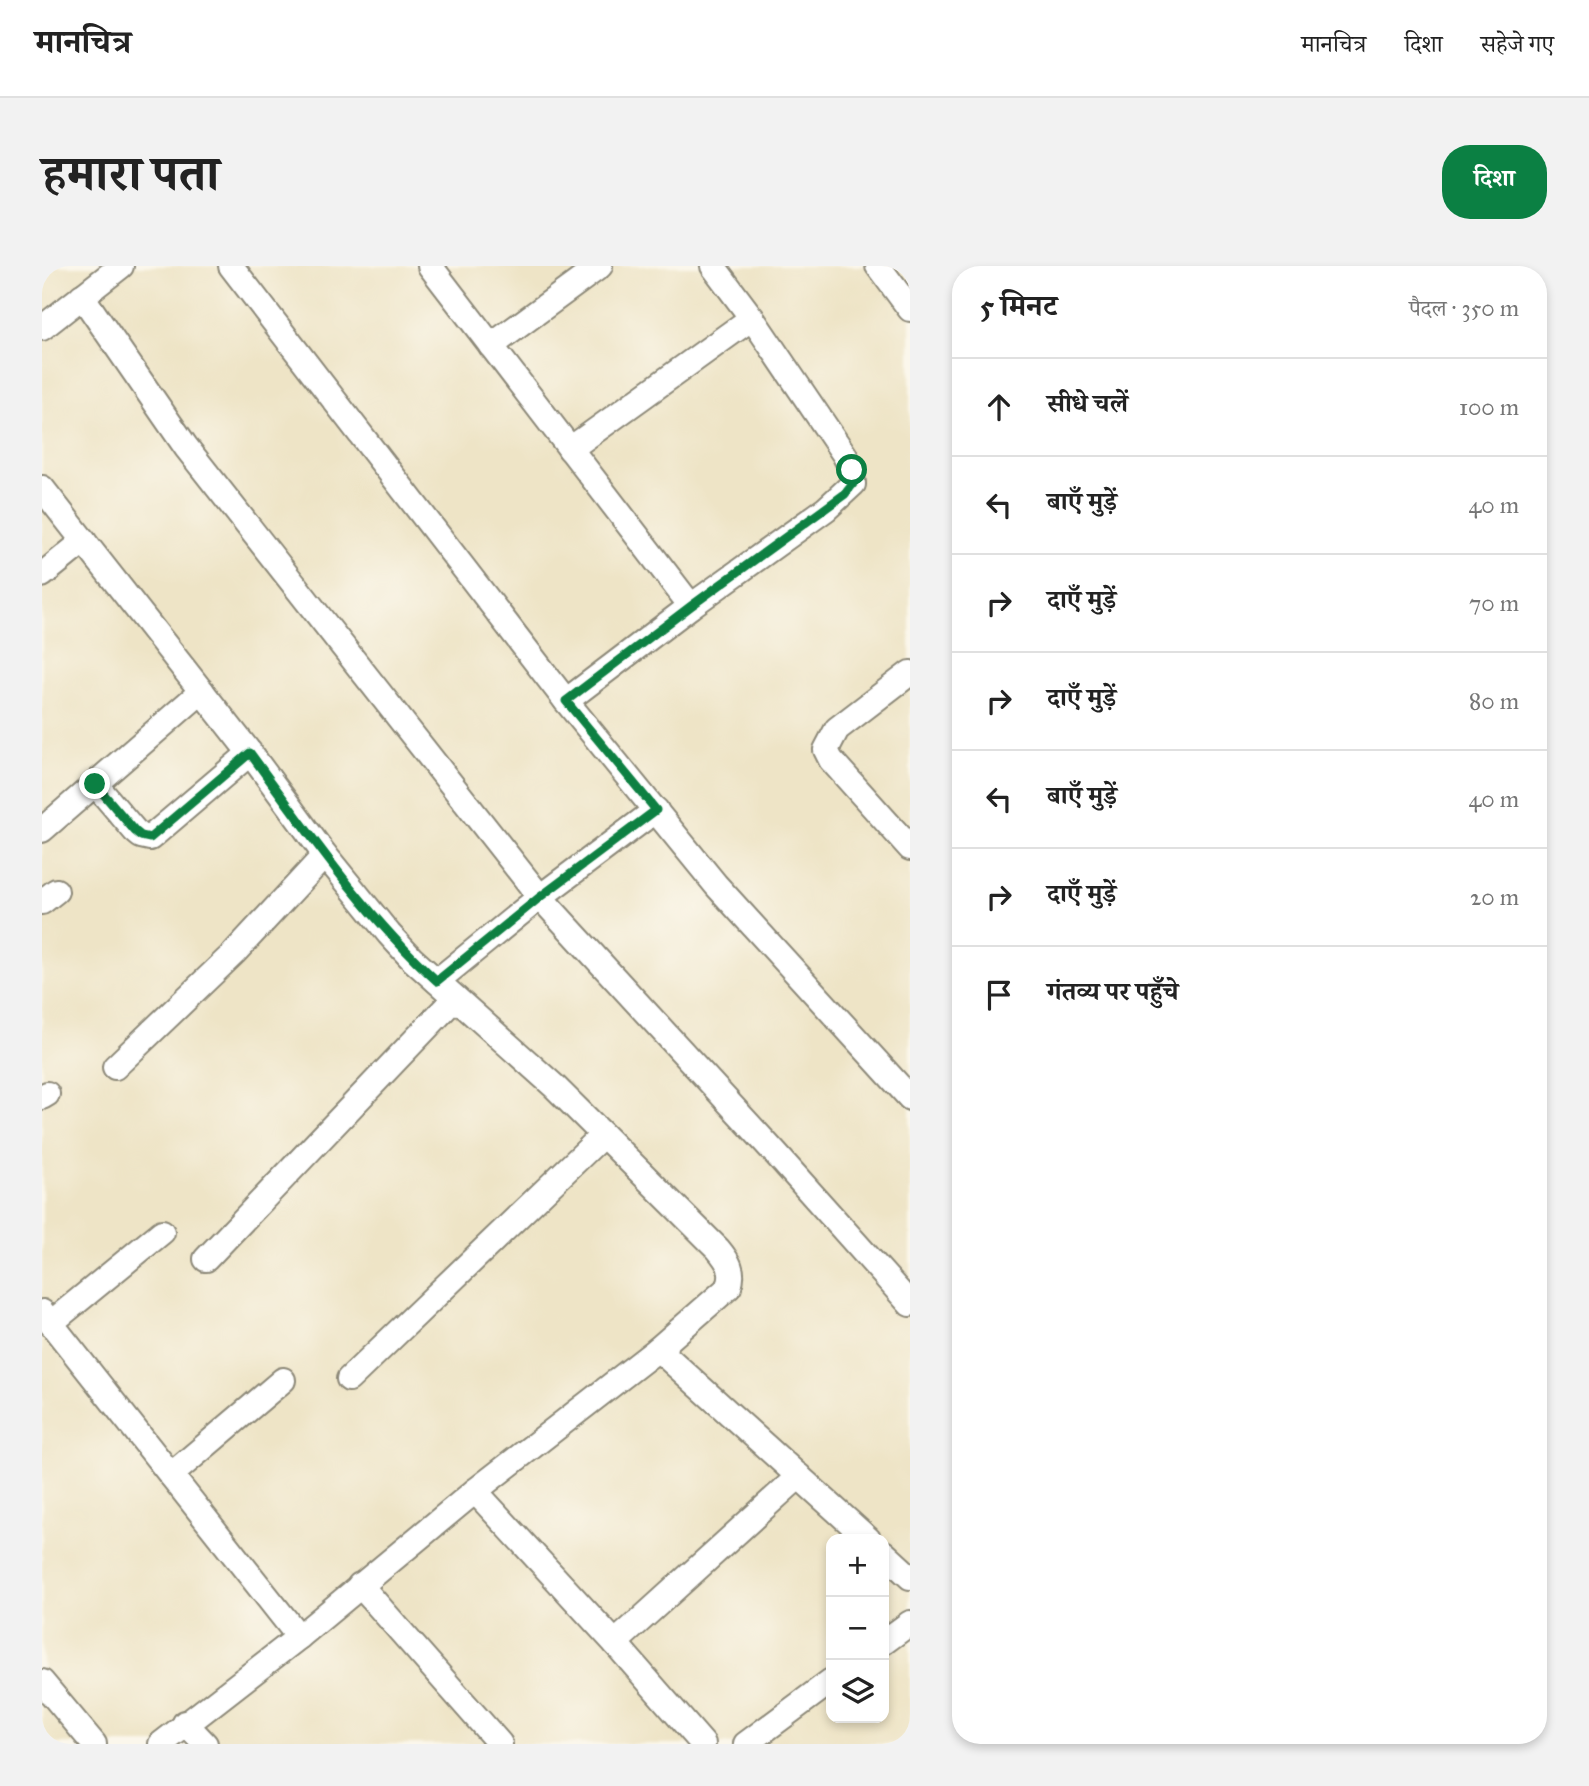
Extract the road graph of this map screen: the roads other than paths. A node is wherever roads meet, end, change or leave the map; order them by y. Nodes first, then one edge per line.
1 (121, 266) edge
2 (231, 266) edge
3 (430, 266) edge
4 (600, 266) edge
5 (713, 266) edge
6 (878, 266) edge
7 (82, 296) junction
8 (910, 309) edge
9 (752, 318) junction
10 (42, 328) edge
11 (491, 346) junction
12 (570, 449) junction
13 (42, 488) edge
14 (84, 541) junction
15 (42, 575) edge
16 (691, 606) junction
17 (910, 673) edge
18 (202, 691) junction
19 (566, 701) junction
20 (250, 753) junction
21 (95, 784) junction
22 (656, 810) junction
23 (42, 830) edge
24 (910, 848) edge
25 (324, 855) junction
26 (540, 897) junction
27 (437, 981) junction
28 (455, 998) junction
29 (115, 1067) dead end
30 (910, 1098) edge
31 (603, 1135) junction
32 (162, 1232) dead end
33 (206, 1259) dead end
34 (910, 1304) edge
35 (46, 1317) edge
36 (658, 1349) junction
37 (349, 1378) dead end
38 (283, 1380) dead end
39 (171, 1475) junction
40 (799, 1476) junction
41 (475, 1491) junction
42 (863, 1534) edge
43 (889, 1558) edge
44 (910, 1577) edge
45 (360, 1585) junction
46 (910, 1623) edge
47 (299, 1637) junction
48 (889, 1638) edge
49 (615, 1643) junction
50 (42, 1682) edge
51 (826, 1685) edge
52 (185, 1723) junction
53 (94, 1744) edge
54 (161, 1744) edge
55 (205, 1744) edge
56 (500, 1744) edge
57 (703, 1744) edge
58 (746, 1744) edge

1 - 7 street
2 - 19 street
3 - 11 street
4 - 11 street
5 - 9 street
6 - 8 street
7 - 10 street
7 - 26 street
9 - 12 street
9 - 16 street
11 - 12 street
12 - 16 street
13 - 14 street
14 - 15 street
14 - 18 street
16 - 19 street
17 - 24 street
18 - 20 street
18 - 21 street
19 - 22 street
20 - 21 street
20 - 25 street
21 - 23 street
22 - 26 street
22 - 30 street
25 - 27 street
25 - 29 street
26 - 27 street
26 - 34 street
27 - 28 street
28 - 31 street
28 - 33 street
31 - 36 street
31 - 37 street
32 - 35 street
35 - 39 street
36 - 40 street
36 - 41 street
38 - 39 street
39 - 47 street
40 - 42 street
40 - 49 street
41 - 45 street
41 - 49 street
43 - 44 street
45 - 47 street
45 - 56 street
46 - 48 street
47 - 52 street
49 - 57 street
50 - 53 street
51 - 58 street
52 - 54 street
52 - 55 street

